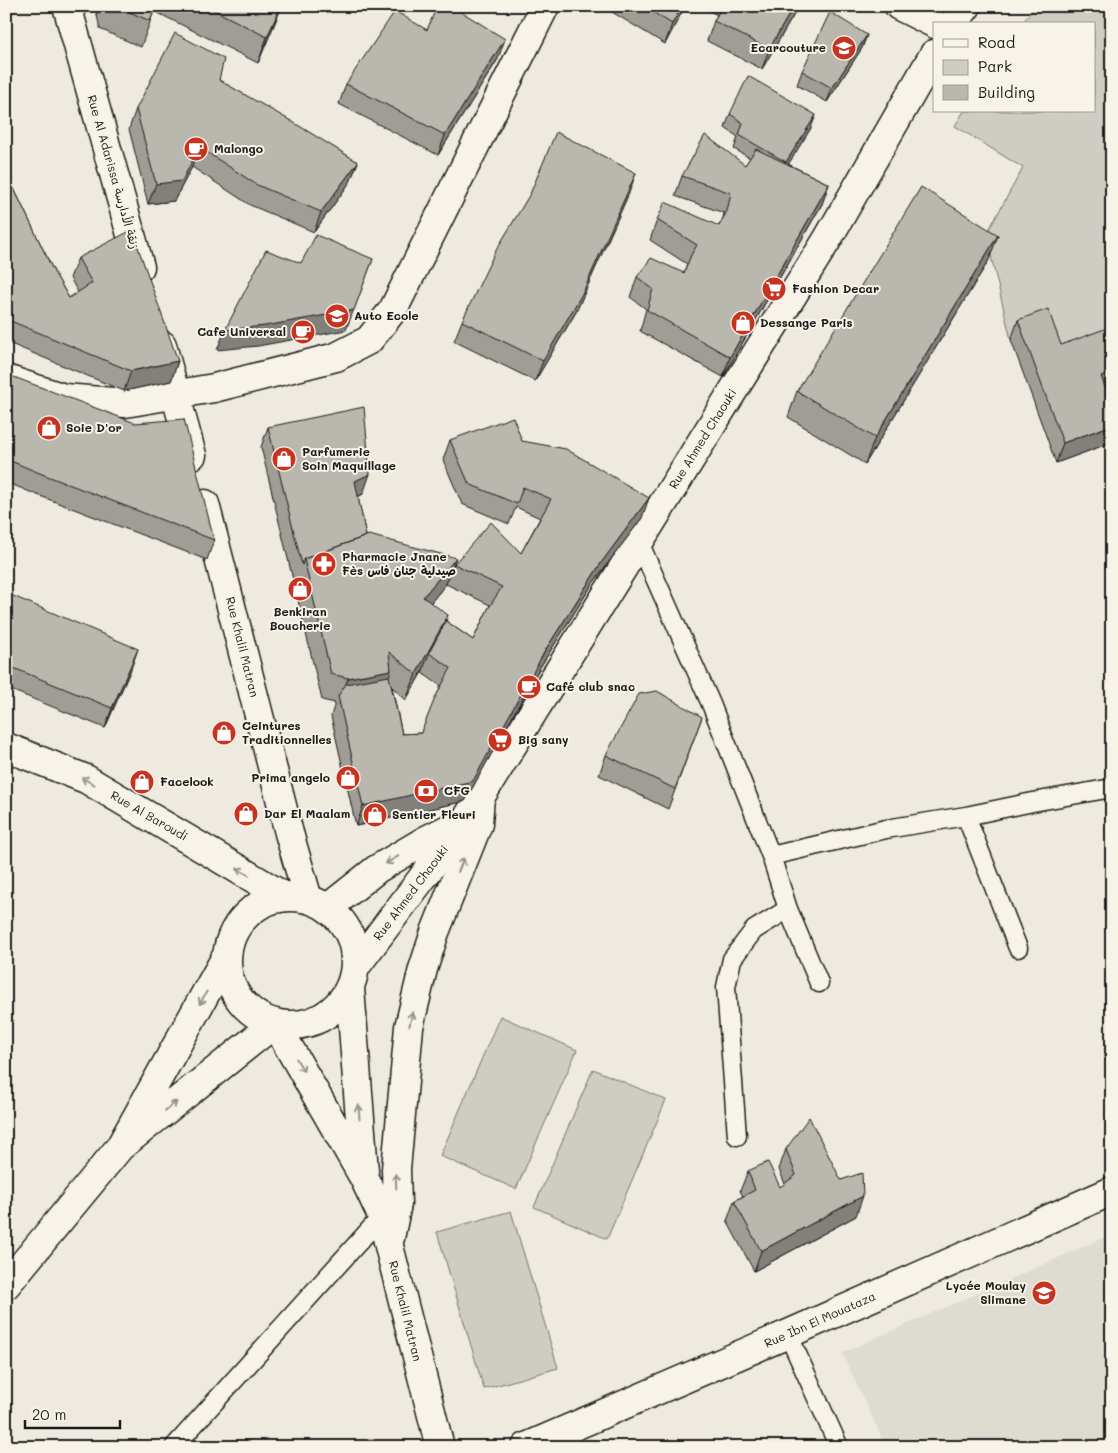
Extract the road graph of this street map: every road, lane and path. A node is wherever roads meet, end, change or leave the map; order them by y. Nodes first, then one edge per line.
1 (67, 6) edge
2 (545, 6) edge
3 (899, 6) edge
4 (967, 6) edge
5 (955, 22) edge
6 (933, 23) edge
7 (933, 56) edge
8 (147, 291) edge
9 (155, 319) edge
10 (6, 379) edge
11 (176, 395) junction
12 (639, 542) junction
13 (6, 747) edge
14 (1112, 788) edge
15 (480, 796) junction
16 (966, 816) junction
17 (466, 820) junction
18 (772, 856) junction
19 (307, 901) junction
20 (788, 909) junction
21 (1018, 948) dead end
22 (227, 955) junction
23 (353, 977) junction
24 (819, 983) dead end
25 (275, 1023) junction
26 (737, 1136) dead end
27 (120, 1147) junction
28 (364, 1178) junction
29 (1112, 1191) edge
30 (382, 1216) junction
31 (388, 1246) junction
32 (6, 1286) edge
33 (788, 1334) junction
34 (174, 1447) edge
35 (440, 1447) edge
36 (526, 1447) edge
37 (839, 1447) edge

1 - 8 street, Rue Al Adarissa زنقة الأدارسة
2 - 11 street
3 - 6 street
4 - 5 street
7 - 12 street, Rue Ahmed Chaouki
9 - 11 street
10 - 11 street
11 - 19 street, Rue Khalil Matran
12 - 15 street, Rue Ahmed Chaouki
12 - 18 lane
19 -> 13 street, Rue Al Baroudi
14 - 16 lane
15 - 17 street, Rue Ahmed Chaouki
31 -> 15 street
16 - 18 lane
16 - 21 lane
17 -> 19 street, Rue Ahmed Chaouki
17 - 23 street, Rue Ahmed Chaouki
18 - 20 lane
19 - 22 street
19 - 23 street
20 - 24 lane
20 - 26 lane
22 - 25 street
22 -> 27 street
23 - 25 street
28 -> 23 street, Rue Khalil Matran
27 -> 25 street
25 -> 28 street, Rue Khalil Matran
27 - 32 street
28 - 30 street, Rue Khalil Matran
29 - 33 street, Rue Ibn El Mouataza
30 - 31 street, Rue Khalil Matran
30 - 34 lane
31 - 35 street, Rue Khalil Matran
33 - 36 street, Rue Ibn El Mouataza
33 - 37 lane

